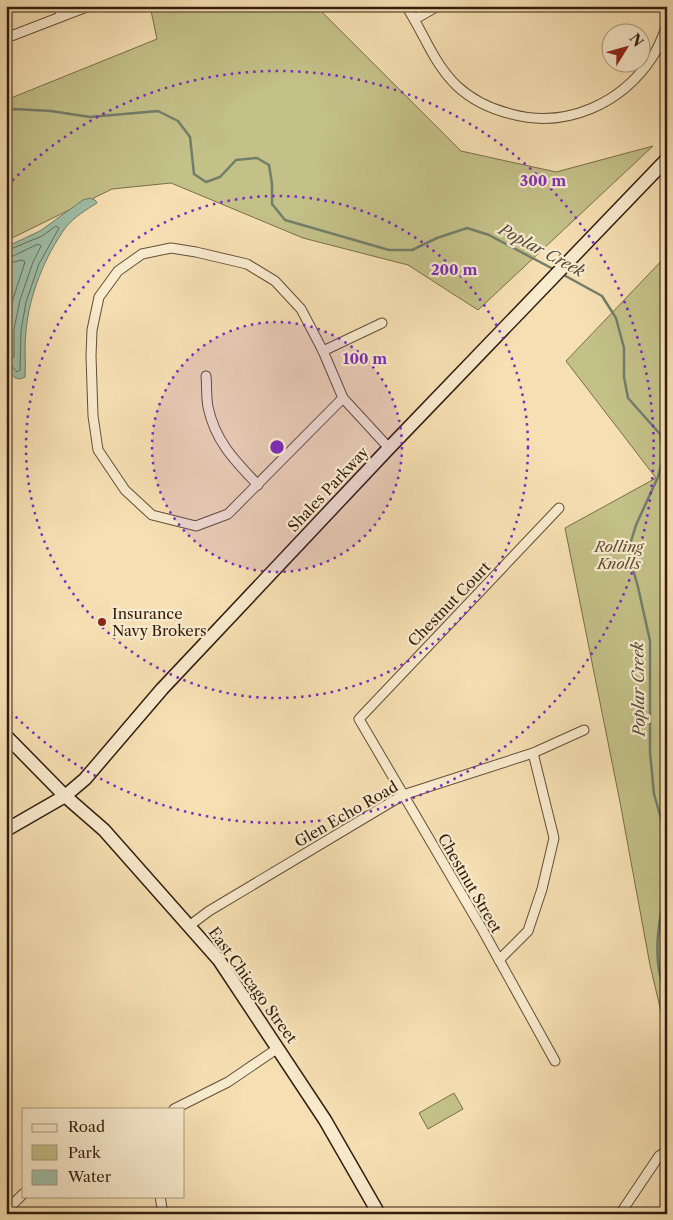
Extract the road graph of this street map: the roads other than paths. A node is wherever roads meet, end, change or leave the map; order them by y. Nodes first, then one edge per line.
1 (59, 6) edge
2 (89, 6) edge
3 (406, 6) edge
4 (438, 6) edge
5 (61, 16) junction
6 (415, 19) junction
7 (667, 25) edge
8 (6, 38) edge
9 (667, 159) edge
10 (382, 323) dead end
11 (323, 351) junction
12 (206, 376) dead end
13 (343, 398) junction
14 (389, 448) junction
15 (258, 485) junction
16 (559, 508) dead end
17 (359, 719) joint
18 (584, 730) dead end
19 (6, 736) edge
20 (533, 753) junction
21 (65, 796) junction
22 (402, 796) junction
23 (6, 830) edge
24 (189, 926) junction
25 (499, 960) junction
26 (278, 1048) junction
27 (555, 1061) dead end
28 (176, 1108) edge
29 (667, 1151) edge
30 (22, 1195) edge
31 (160, 1198) edge
32 (6, 1210) edge
33 (163, 1214) edge
34 (379, 1214) edge
35 (620, 1214) edge

1 - 5 street
2 - 5 street
3 - 6 street
4 - 6 street
5 - 8 street
6 - 7 street
9 - 14 street, Shales Parkway
10 - 11 street
11 - 13 street
11 - 15 street
12 - 15 street
13 - 14 street
13 - 15 street
14 - 21 street, Shales Parkway
16 - 17 street, Chestnut Court
17 - 22 street, Chestnut Street
18 - 20 street, Glen Echo Road
19 - 21 street, East Chicago Street
20 - 22 street, Glen Echo Road
20 - 25 street
21 - 23 street, Shales Parkway
21 - 24 street, East Chicago Street
22 - 24 street, Glen Echo Road
22 - 25 street, Chestnut Street
24 - 26 street, East Chicago Street
25 - 27 street, Chestnut Street
26 - 28 street
26 - 34 street, East Chicago Street
29 - 35 street
30 - 32 street
31 - 33 street

